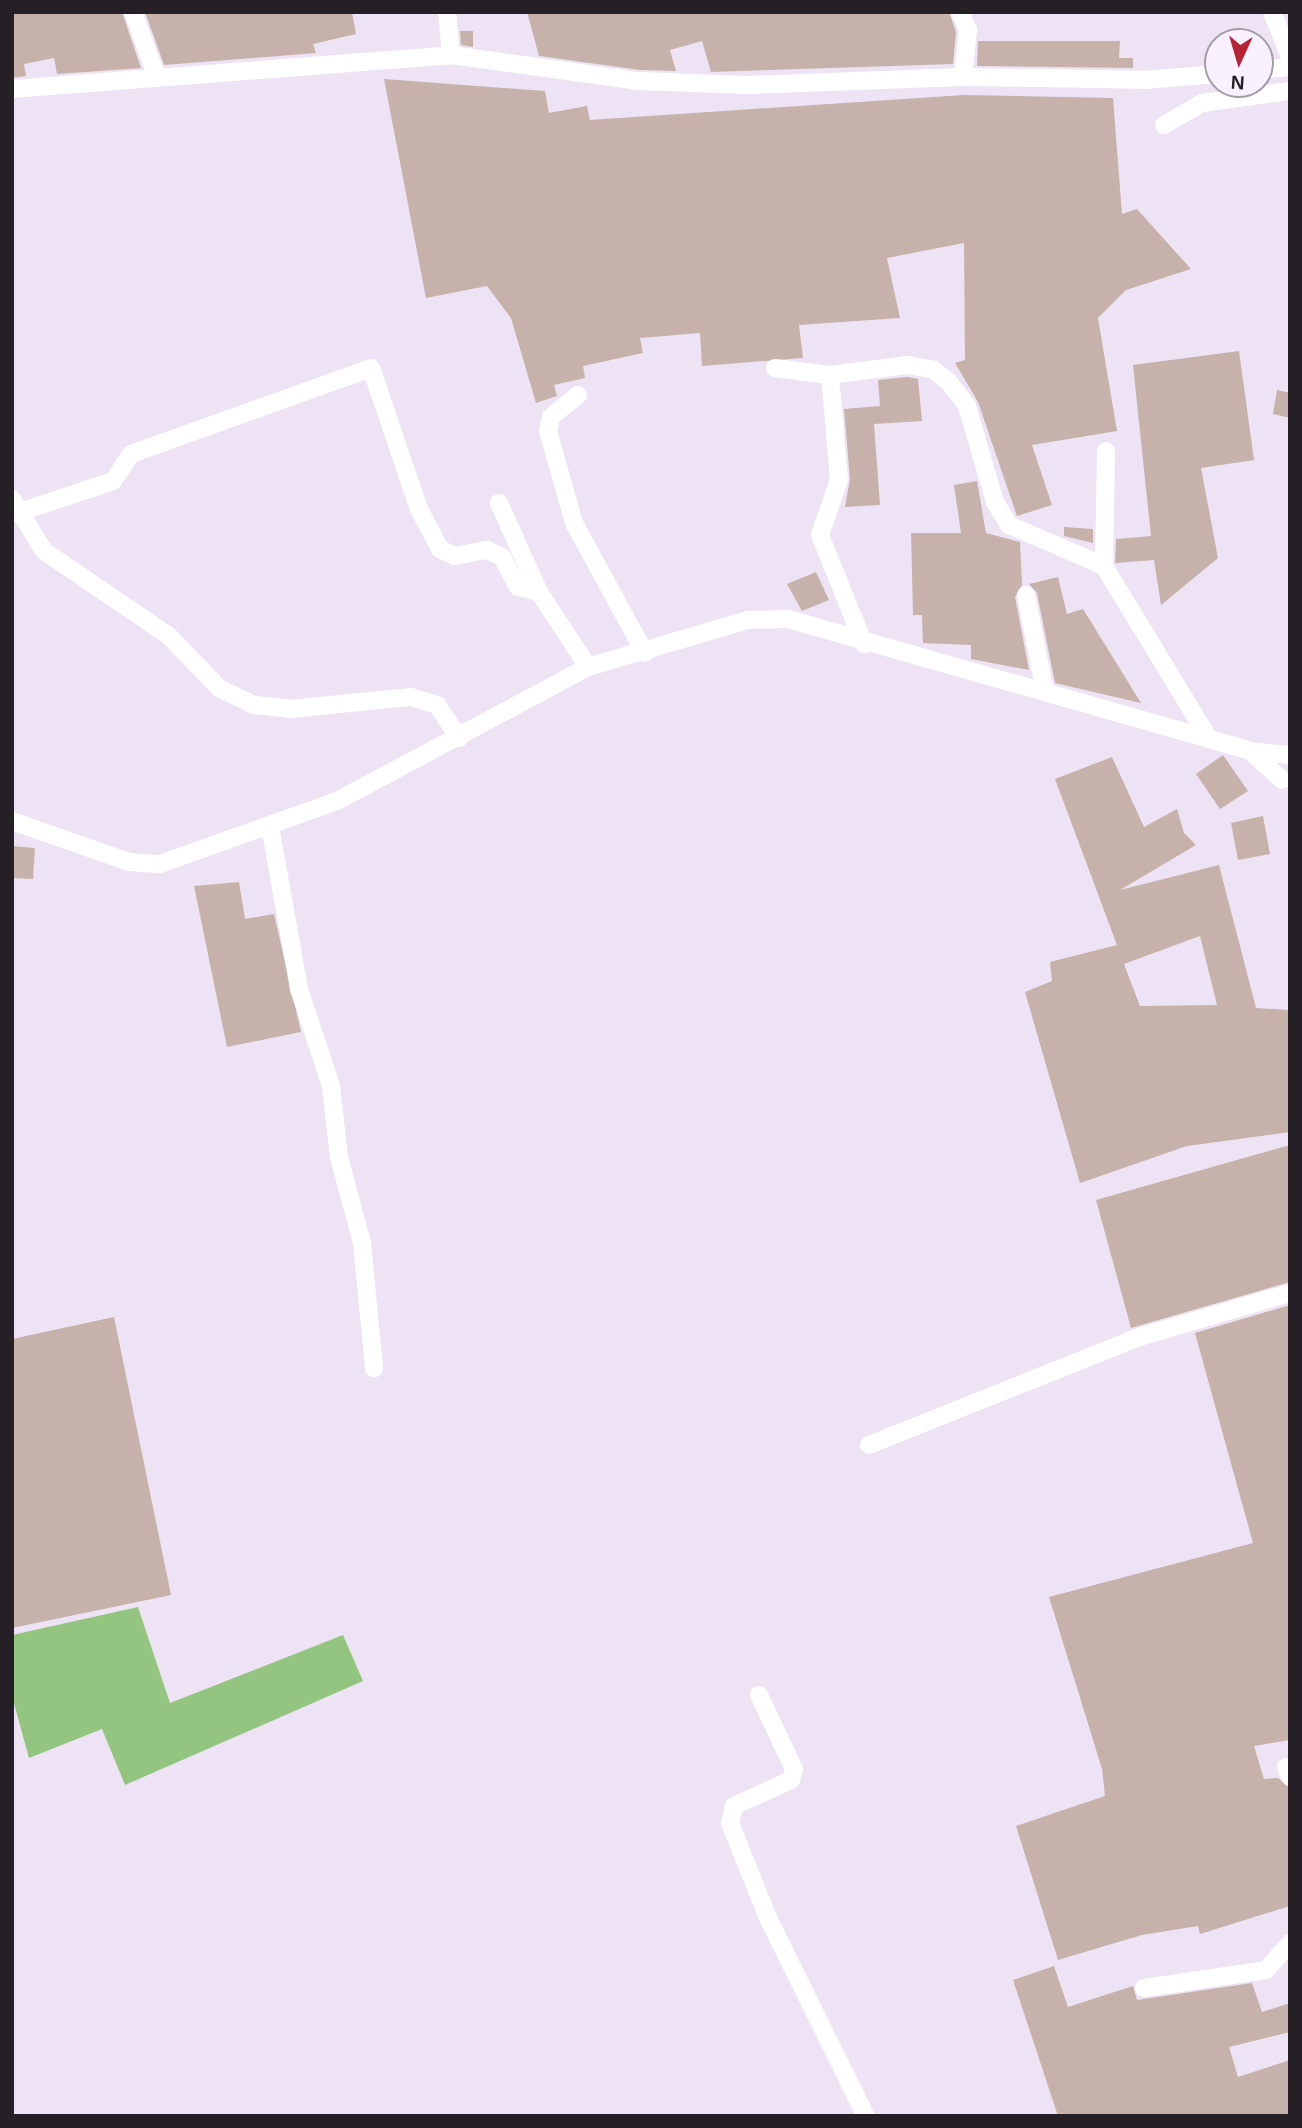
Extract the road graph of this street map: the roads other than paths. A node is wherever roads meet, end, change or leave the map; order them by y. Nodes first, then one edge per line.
1 (133, 12) edge
2 (447, 12) edge
3 (960, 12) edge
4 (1272, 12) edge
5 (451, 55) junction
6 (1290, 57) edge
7 (156, 75) junction
8 (1204, 75) edge
9 (962, 77) junction
10 (12, 89) edge
11 (1290, 91) edge
12 (1164, 125) dead end
13 (775, 368) dead end
14 (830, 375) junction
15 (578, 395) dead end
16 (1106, 451) dead end
17 (499, 503) dead end
18 (15, 506) edge
19 (1104, 566) junction
20 (539, 592) junction
21 (1026, 595) dead end
22 (864, 644) junction
23 (645, 653) junction
24 (588, 667) junction
25 (1045, 692) junction
26 (1206, 734) junction
27 (459, 738) junction
28 (1250, 751) junction
29 (1290, 755) edge
30 (1286, 786) edge
31 (12, 821) edge
32 (270, 826) junction
33 (1290, 1293) edge
34 (374, 1368) dead end
35 (869, 1445) dead end
36 (759, 1695) dead end
37 (1290, 1943) edge
38 (1144, 1987) dead end
39 (866, 2116) edge

1 - 7 street
2 - 5 street
3 - 9 street
4 - 6 street
5 - 7 street
5 - 9 street
7 - 10 street
8 - 9 street
11 - 12 street
13 - 14 street
14 - 19 street
14 - 22 street
15 - 23 street
16 - 19 street
17 - 20 street
18 - 20 street
18 - 27 street
19 - 26 street
20 - 24 street
21 - 25 street
22 - 23 street
22 - 25 street
23 - 24 street
24 - 27 street
25 - 26 street
26 - 28 street
27 - 32 street
28 - 29 street
28 - 30 street
29 - 30 street
31 - 32 street
32 - 34 street
33 - 35 street
36 - 39 street
37 - 38 street

